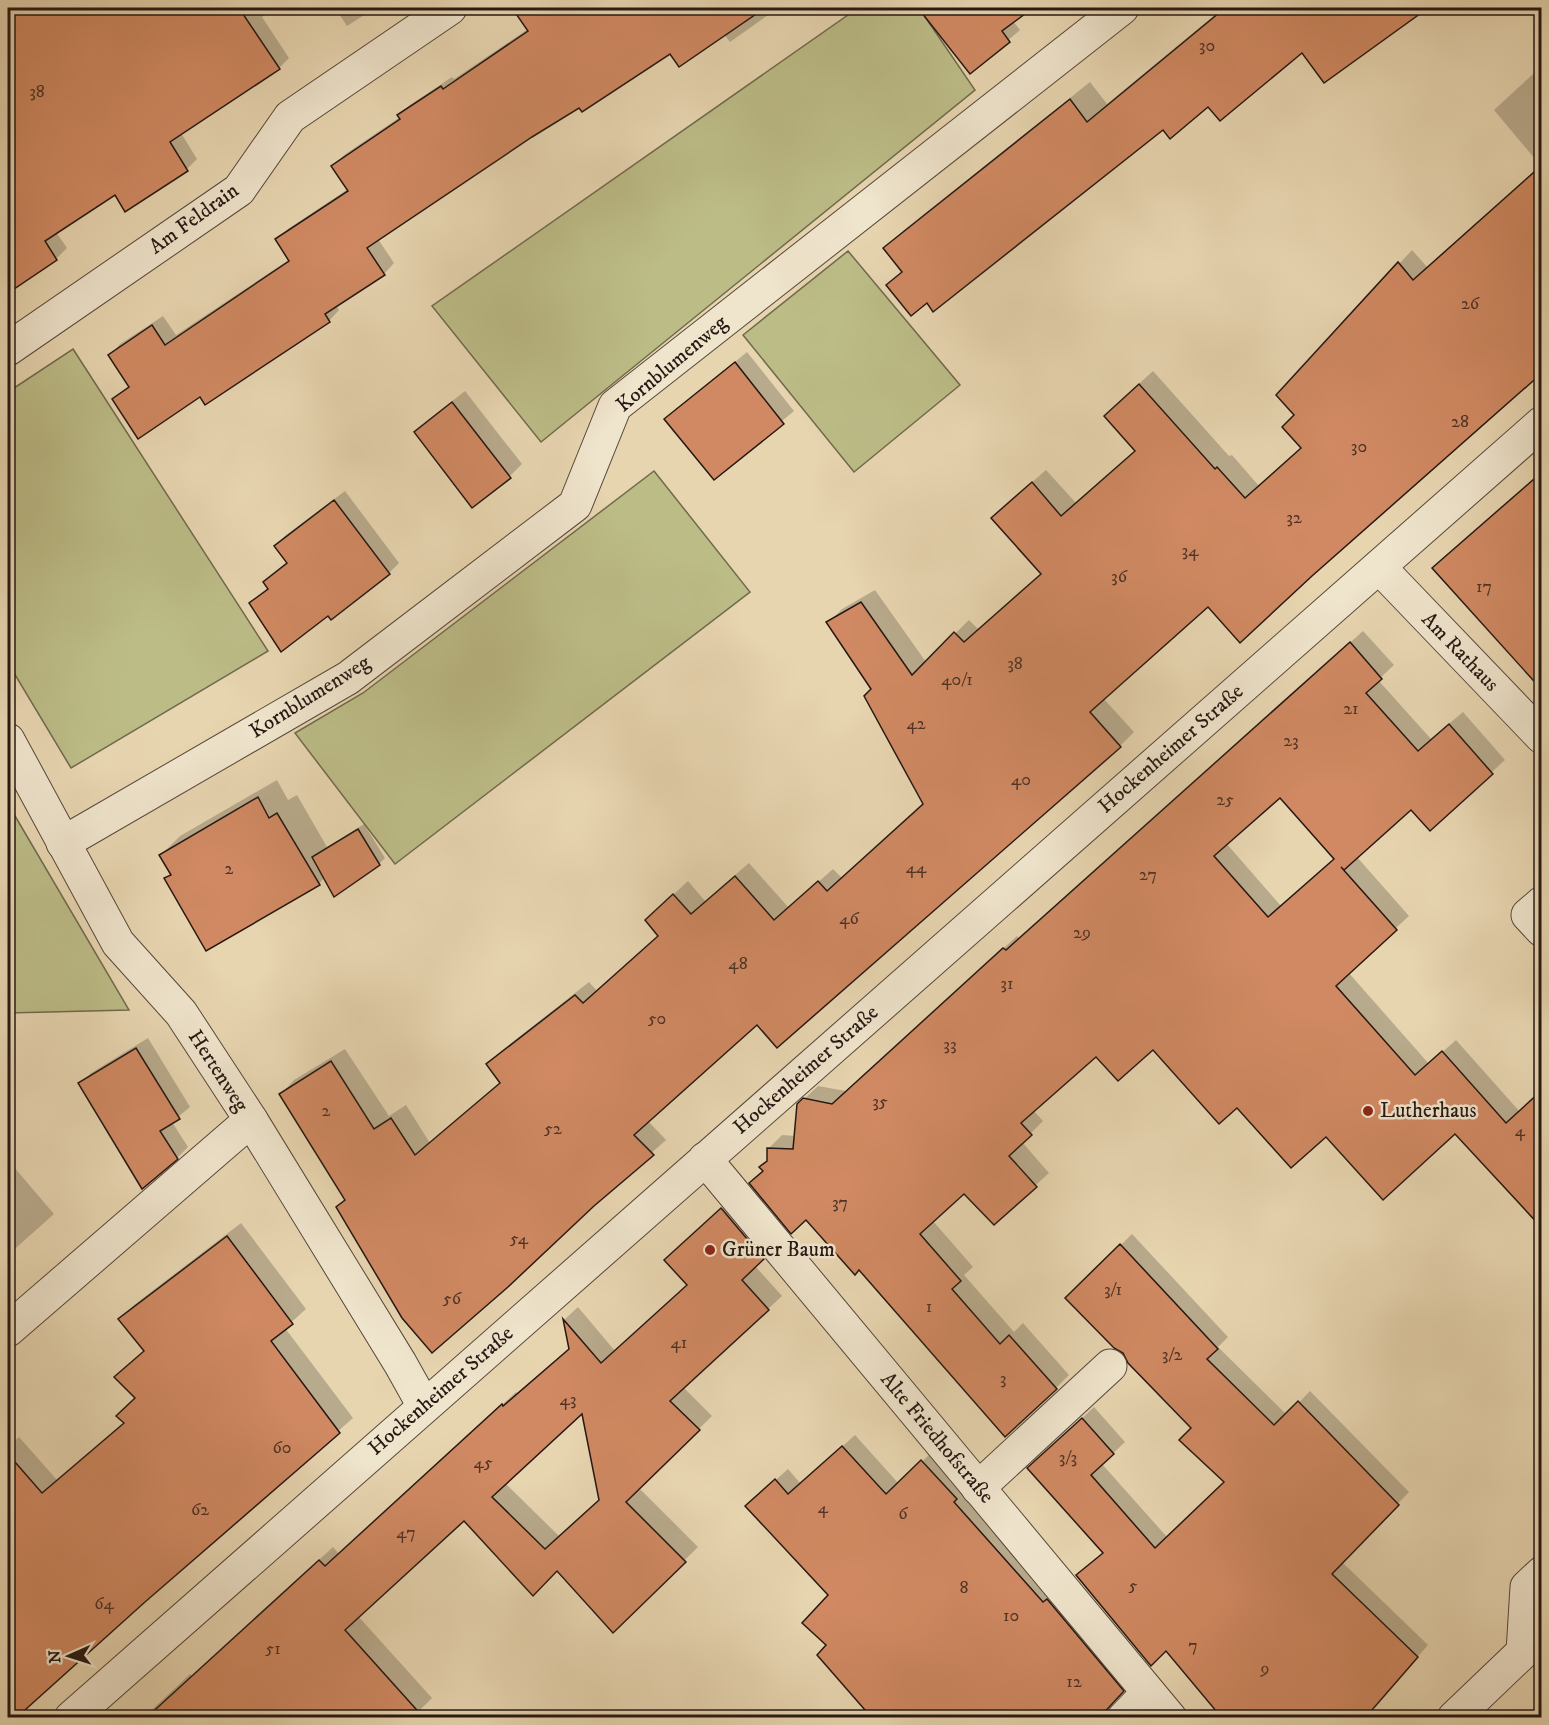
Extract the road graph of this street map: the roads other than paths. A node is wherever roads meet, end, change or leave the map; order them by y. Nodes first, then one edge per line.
1 (450, 8) edge
2 (1122, 8) edge
3 (8, 349) edge
4 (1542, 423) edge
5 (1379, 567) junction
6 (1542, 737) edge
7 (8, 740) edge
8 (63, 843) junction
9 (1542, 903) edge
10 (1542, 930) edge
11 (251, 1120) junction
12 (705, 1159) junction
13 (8, 1330) edge
14 (1110, 1366) dead end
15 (424, 1406) junction
16 (978, 1488) junction
17 (1542, 1573) edge
18 (1148, 1693) junction
19 (71, 1718) edge
20 (1124, 1718) edge
21 (1170, 1718) edge
22 (1454, 1718) edge

1 - 3 street, Am Feldrain
2 - 8 street, Kornblumenweg
4 - 5 street, Hockenheimer Straße
5 - 6 street, Am Rathaus
5 - 12 street, Hockenheimer Straße
7 - 8 street, Hertenweg
8 - 11 street, Hertenweg
9 - 10 street
11 - 13 street
11 - 15 street, Hertenweg
12 - 15 street, Hockenheimer Straße
12 - 16 street, Alte Friedhofstraße
14 - 16 street
15 - 19 street, Hockenheimer Straße
16 - 18 street, Alte Friedhofstraße
17 - 22 street
18 - 20 street
18 - 21 street, Alte Friedhofstraße

